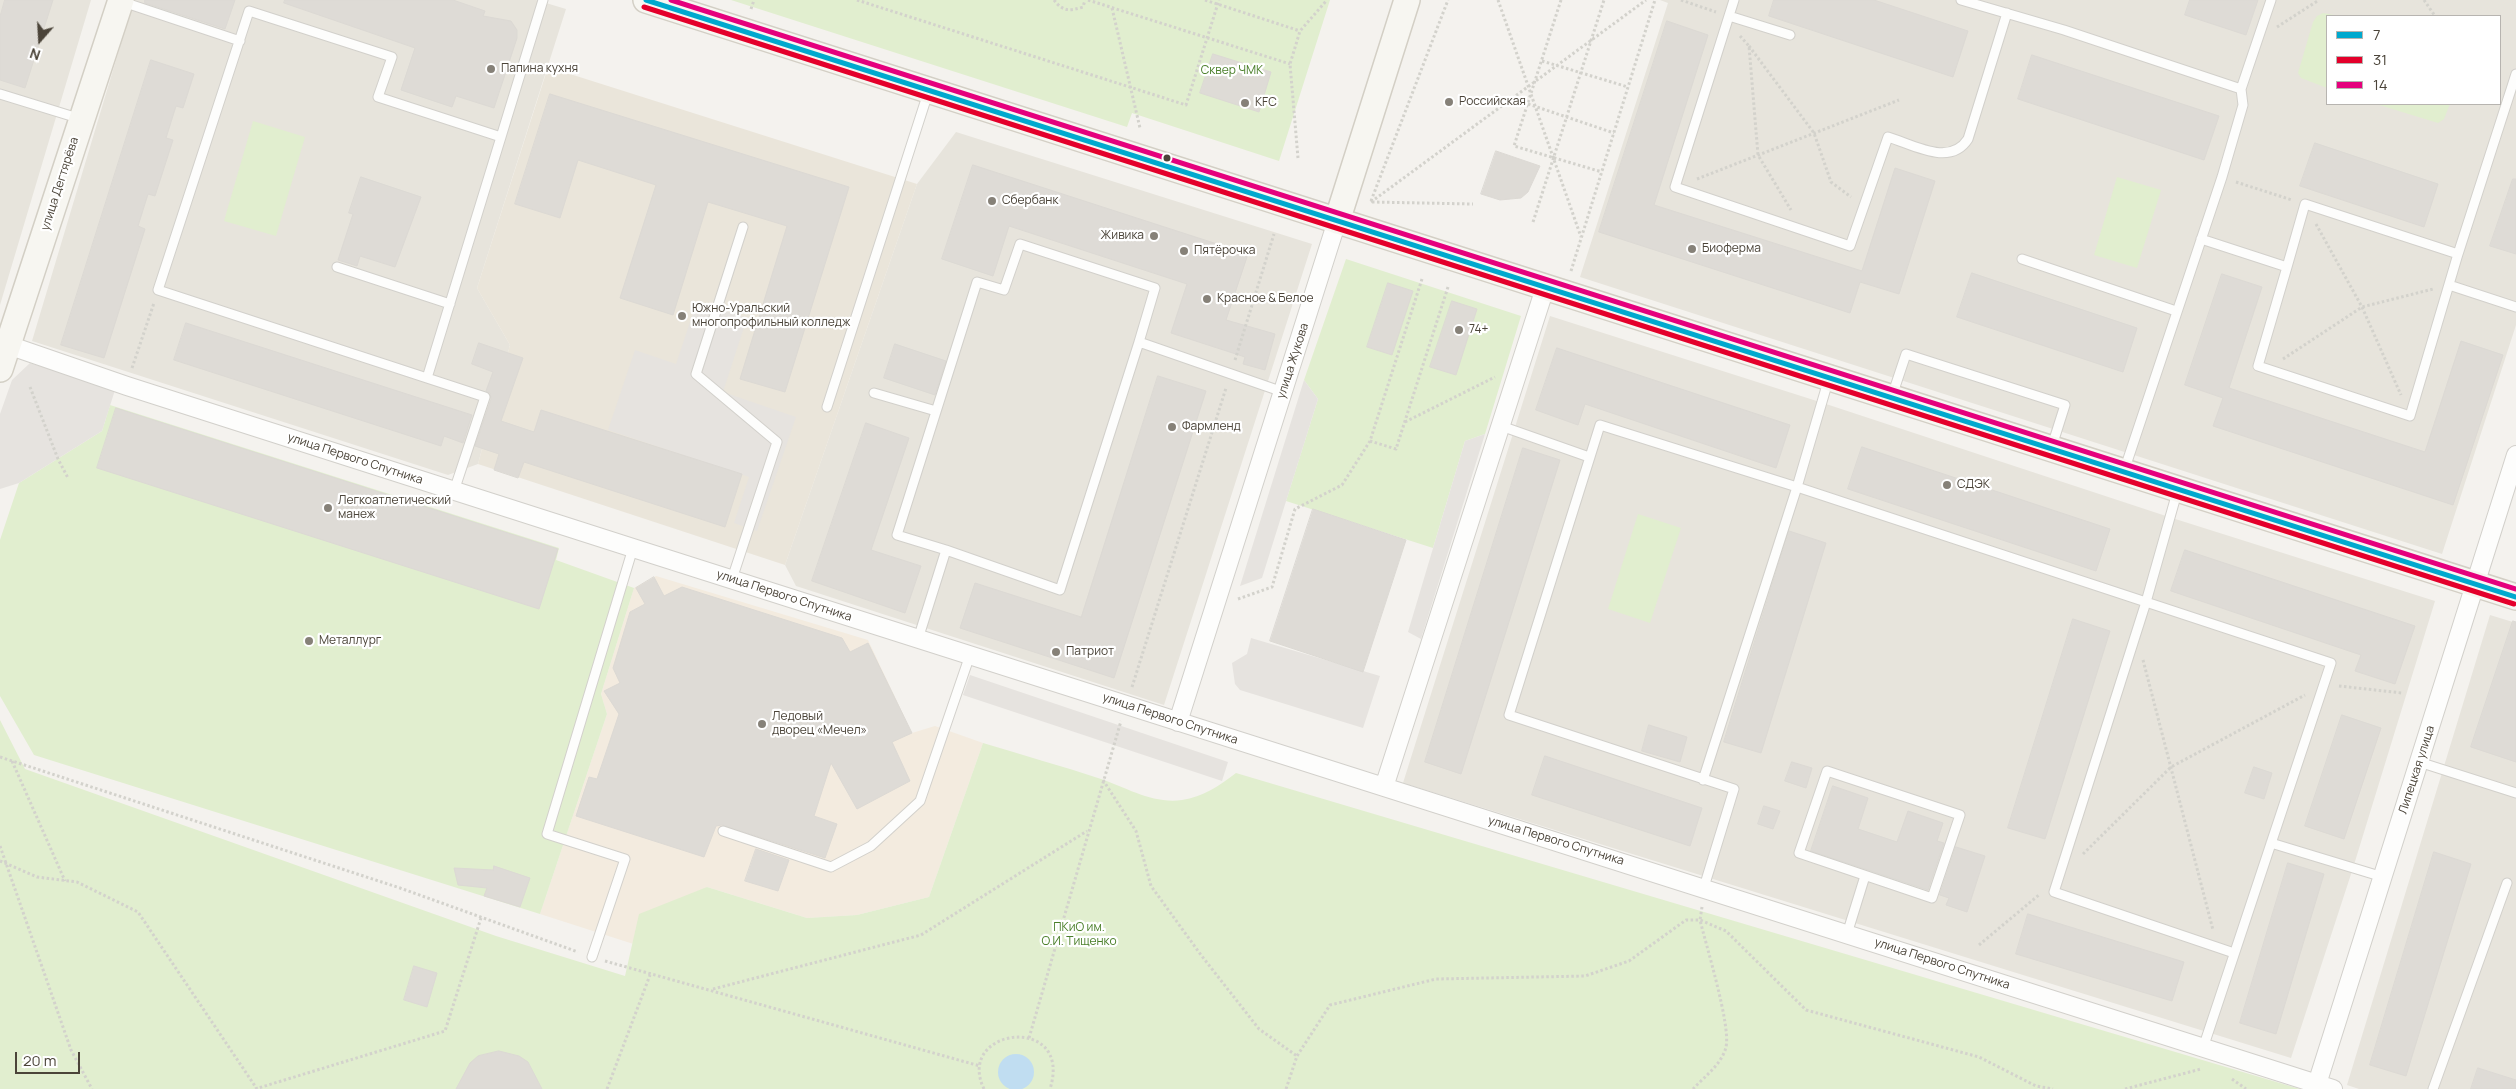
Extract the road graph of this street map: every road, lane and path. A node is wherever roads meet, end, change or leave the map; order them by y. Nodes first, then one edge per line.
1 (120, 0) edge
2 (542, 0) edge
3 (646, 0) edge
4 (754, 0) edge
5 (857, 0) edge
6 (1054, 0) edge
7 (1087, 0) edge
8 (1205, 0) edge
9 (1327, 0) edge
10 (1408, 0) edge
11 (1448, 0) edge
12 (1498, 0) edge
13 (1561, 0) edge
14 (1604, 0) edge
15 (1646, 0) edge
16 (1655, 0) edge
17 (1681, 0) edge
18 (1734, 0) edge
19 (1961, 0) edge
20 (2271, 0) edge
21 (2319, 0) edge
22 (2424, 0) edge
23 (1218, 2) edge
24 (1112, 7) junction
25 (752, 9) dead end
26 (2007, 14) junction
27 (2434, 15) edge
28 (1728, 18) junction
29 (1300, 31) junction
30 (1790, 35) dead end
31 (1207, 38) junction
32 (2258, 39) junction
33 (240, 41) junction
34 (1591, 41) junction
35 (1749, 46) junction
36 (1542, 61) junction
37 (1290, 64) junction
38 (1558, 66) junction
39 (1581, 73) junction
40 (2516, 74) edge
41 (1534, 83) junction
42 (1130, 87) junction
43 (1528, 87) junction
44 (1628, 87) junction
45 (2241, 89) junction
46 (929, 90) junction
47 (0, 94) edge
48 (1531, 94) junction
49 (1899, 100) dead end
50 (1528, 104) junction
51 (1535, 106) junction
52 (1567, 116) junction
53 (81, 120) junction
54 (1140, 128) dead end
55 (1614, 132) junction
56 (1814, 133) junction
57 (501, 137) junction
58 (1758, 155) junction
59 (1553, 157) junction
60 (1298, 158) dead end
61 (1602, 172) junction
62 (2222, 177) junction
63 (1675, 187) junction
64 (1371, 202) junction
65 (1473, 204) dead end
66 (2305, 204) junction
67 (1864, 207) junction
68 (1337, 221) junction
69 (1533, 222) dead end
70 (743, 227) dead end
71 (1802, 230) junction
72 (1274, 234) dead end
73 (1581, 238) junction
74 (2201, 240) junction
75 (2458, 254) junction
76 (2022, 259) dead end
77 (337, 267) dead end
78 (2287, 268) junction
79 (1571, 271) dead end
80 (1422, 279) dead end
81 (2448, 285) junction
82 (1448, 287) dead end
83 (1546, 288) junction
84 (158, 290) junction
85 (450, 304) junction
86 (2362, 307) junction
87 (2516, 307) edge
88 (2176, 311) junction
89 (1139, 342) junction
90 (8, 345) junction
91 (1522, 364) junction
92 (0, 369) edge
93 (2268, 369) junction
94 (1230, 374) junction
95 (427, 378) junction
96 (1829, 378) junction
97 (30, 386) dead end
98 (127, 386) junction
99 (1283, 392) junction
100 (874, 393) dead end
101 (1892, 398) junction
102 (827, 407) dead end
103 (936, 411) junction
104 (2410, 416) junction
105 (1404, 423) junction
106 (1501, 426) junction
107 (1370, 441) junction
108 (2051, 449) junction
109 (2516, 455) edge
110 (1589, 457) junction
111 (2123, 472) junction
112 (68, 478) dead end
113 (1798, 487) junction
114 (2178, 489) junction
115 (454, 490) junction
116 (633, 548) junction
117 (946, 550) junction
118 (732, 579) junction
119 (2475, 584) junction
120 (2516, 597) edge
121 (1238, 599) dead end
122 (2146, 602) junction
123 (2136, 632) junction
124 (918, 639) junction
125 (970, 655) junction
126 (2323, 684) junction
127 (2402, 693) dead end
128 (1126, 705) junction
129 (1178, 722) junction
130 (0, 757) edge
131 (12, 761) junction
132 (2419, 762) junction
133 (2171, 767) junction
134 (1103, 780) junction
135 (1703, 780) junction
136 (1384, 787) junction
137 (2516, 793) edge
138 (723, 831) dead end
139 (1088, 831) junction
140 (2271, 843) junction
141 (0, 846) edge
142 (0, 861) edge
143 (6, 863) junction
144 (1865, 876) junction
145 (2382, 877) junction
146 (2058, 879) junction
147 (65, 881) junction
148 (2508, 883) dead end
149 (1704, 887) junction
150 (481, 918) junction
151 (1700, 920) junction
152 (1847, 934) junction
153 (1979, 945) dead end
154 (2218, 947) junction
155 (2234, 953) junction
156 (592, 957) junction
157 (650, 975) junction
158 (712, 989) junction
159 (1028, 1038) junction
160 (2203, 1048) junction
161 (1297, 1056) junction
162 (980, 1066) junction
163 (2209, 1066) dead end
164 (2227, 1075) dead end
165 (2325, 1086) edge
166 (92, 1089) edge
167 (256, 1089) edge
168 (607, 1089) edge
169 (984, 1089) edge
170 (1050, 1089) edge
171 (1286, 1089) edge
172 (1693, 1089) edge
173 (2052, 1089) edge
174 (2125, 1089) edge
175 (2246, 1089) edge
176 (2434, 1089) edge

1 - 33 lane
1 - 53 main road, улица Дегтярёва
2 - 57 lane
3 - 46 main road
4 - 25 path
5 - 42 path
6 - 7 path
7 - 24 path
8 - 23 path
9 - 29 path
10 - 68 main road, улица Жукова
11 - 64 path
12 - 43 path
13 - 36 path
14 - 34 path
15 - 34 path
16 - 44 path
17 - 28 path
18 - 28 lane
19 - 26 lane
20 - 32 lane
21 - 32 path
22 - 27 path
23 - 29 path
23 - 31 path
24 - 31 path
24 - 42 path
26 - 45 lane
26 - 67 lane
28 - 30 lane
28 - 35 path
28 - 63 lane
29 - 37 path
31 - 37 path
31 - 42 path
32 - 45 lane
33 - 57 lane
33 - 84 lane
34 - 38 path
34 - 39 path
35 - 56 path
35 - 58 path
36 - 38 path
36 - 41 path
37 - 60 path
38 - 39 path
38 - 41 path
39 - 44 path
39 - 52 path
40 - 75 lane
41 - 43 path
41 - 48 path
42 - 54 path
43 - 48 path
43 - 64 path
44 - 55 path
45 - 62 lane
46 - 68 main road
46 - 102 lane
47 - 53 lane
48 - 50 path
48 - 51 path
49 - 56 path
50 - 51 path
50 - 59 path
51 - 52 path
51 - 59 path
52 - 55 path
52 - 59 path
53 - 90 main road, улица Дегтярёва
55 - 61 path
56 - 58 path
56 - 67 path
57 - 85 lane
58 - 63 path
58 - 71 path
59 - 61 path
59 - 69 path
59 - 73 path
61 - 73 path
62 - 66 path
62 - 74 lane
63 - 71 lane
64 - 65 path
66 - 75 lane
66 - 78 lane
66 - 86 path
67 - 71 lane
68 - 83 main road
68 - 99 street, улица Жукова
70 - 118 lane
72 - 94 path
73 - 79 path
74 - 78 lane
74 - 88 lane
75 - 81 lane
76 - 88 lane
77 - 85 lane
78 - 93 lane
80 - 107 path
81 - 86 path
81 - 87 lane
81 - 104 lane
82 - 105 path
83 - 91 street
83 - 96 main road
84 - 95 lane
84 - 98 path
85 - 95 lane
86 - 93 path
86 - 104 path
88 - 111 lane
89 - 94 lane
89 - 103 lane
89 - 117 lane
90 - 92 main road, улица Дегтярёва
90 - 98 street, улица Первого Спутника
91 - 105 path
91 - 106 street
93 - 104 lane
94 - 99 lane
94 - 128 path
95 - 115 lane
96 - 101 main road
96 - 113 lane
97 - 112 path
98 - 115 street, улица Первого Спутника
99 - 129 street, улица Жукова
100 - 103 lane
101 - 108 main road
101 - 108 lane
103 - 117 lane
105 - 107 path
106 - 110 lane
106 - 136 street
107 - 121 path
108 - 111 main road
109 - 119 street, Липецкая улица
110 - 113 lane
110 - 135 lane
111 - 114 main road
113 - 122 lane
113 - 135 lane
114 - 119 main road
114 - 122 lane
115 - 116 street, улица Первого Спутника
116 - 118 street, улица Первого Спутника
116 - 156 lane
117 - 124 lane
118 - 124 street, улица Первого Спутника
119 - 120 main road
119 - 132 street, Липецкая улица
122 - 123 lane
122 - 126 lane
123 - 133 path
123 - 146 lane
124 - 125 street, улица Первого Спутника
125 - 128 street, улица Первого Спутника
125 - 138 lane
126 - 127 path
126 - 133 path
126 - 140 lane
128 - 129 street, улица Первого Спутника
128 - 134 path
129 - 136 street, улица Первого Спутника
130 - 131 path
131 - 147 path
131 - 150 path
132 - 137 lane
132 - 145 street, Липецкая улица
133 - 146 path
133 - 154 path
134 - 139 path
134 - 161 path
135 - 149 lane
136 - 149 street, улица Первого Спутника
139 - 158 path
139 - 159 path
140 - 145 lane
140 - 155 lane
141 - 143 path
142 - 143 path
143 - 147 path
143 - 166 path
144 - 144 lane
144 - 152 lane
145 - 165 street, Липецкая улица
146 - 153 path
146 - 154 lane
147 - 167 path
148 - 176 lane
149 - 152 street, улица Первого Спутника
150 - 156 path
150 - 167 path
151 - 161 path
151 - 172 path
151 - 173 path
152 - 160 street, улица Первого Спутника
154 - 155 lane
155 - 160 lane
156 - 157 path
157 - 158 path
157 - 168 path
158 - 162 path
159 - 162 path
159 - 170 path
160 - 165 street, улица Первого Спутника
161 - 171 path
162 - 169 path
163 - 174 path
164 - 175 path

